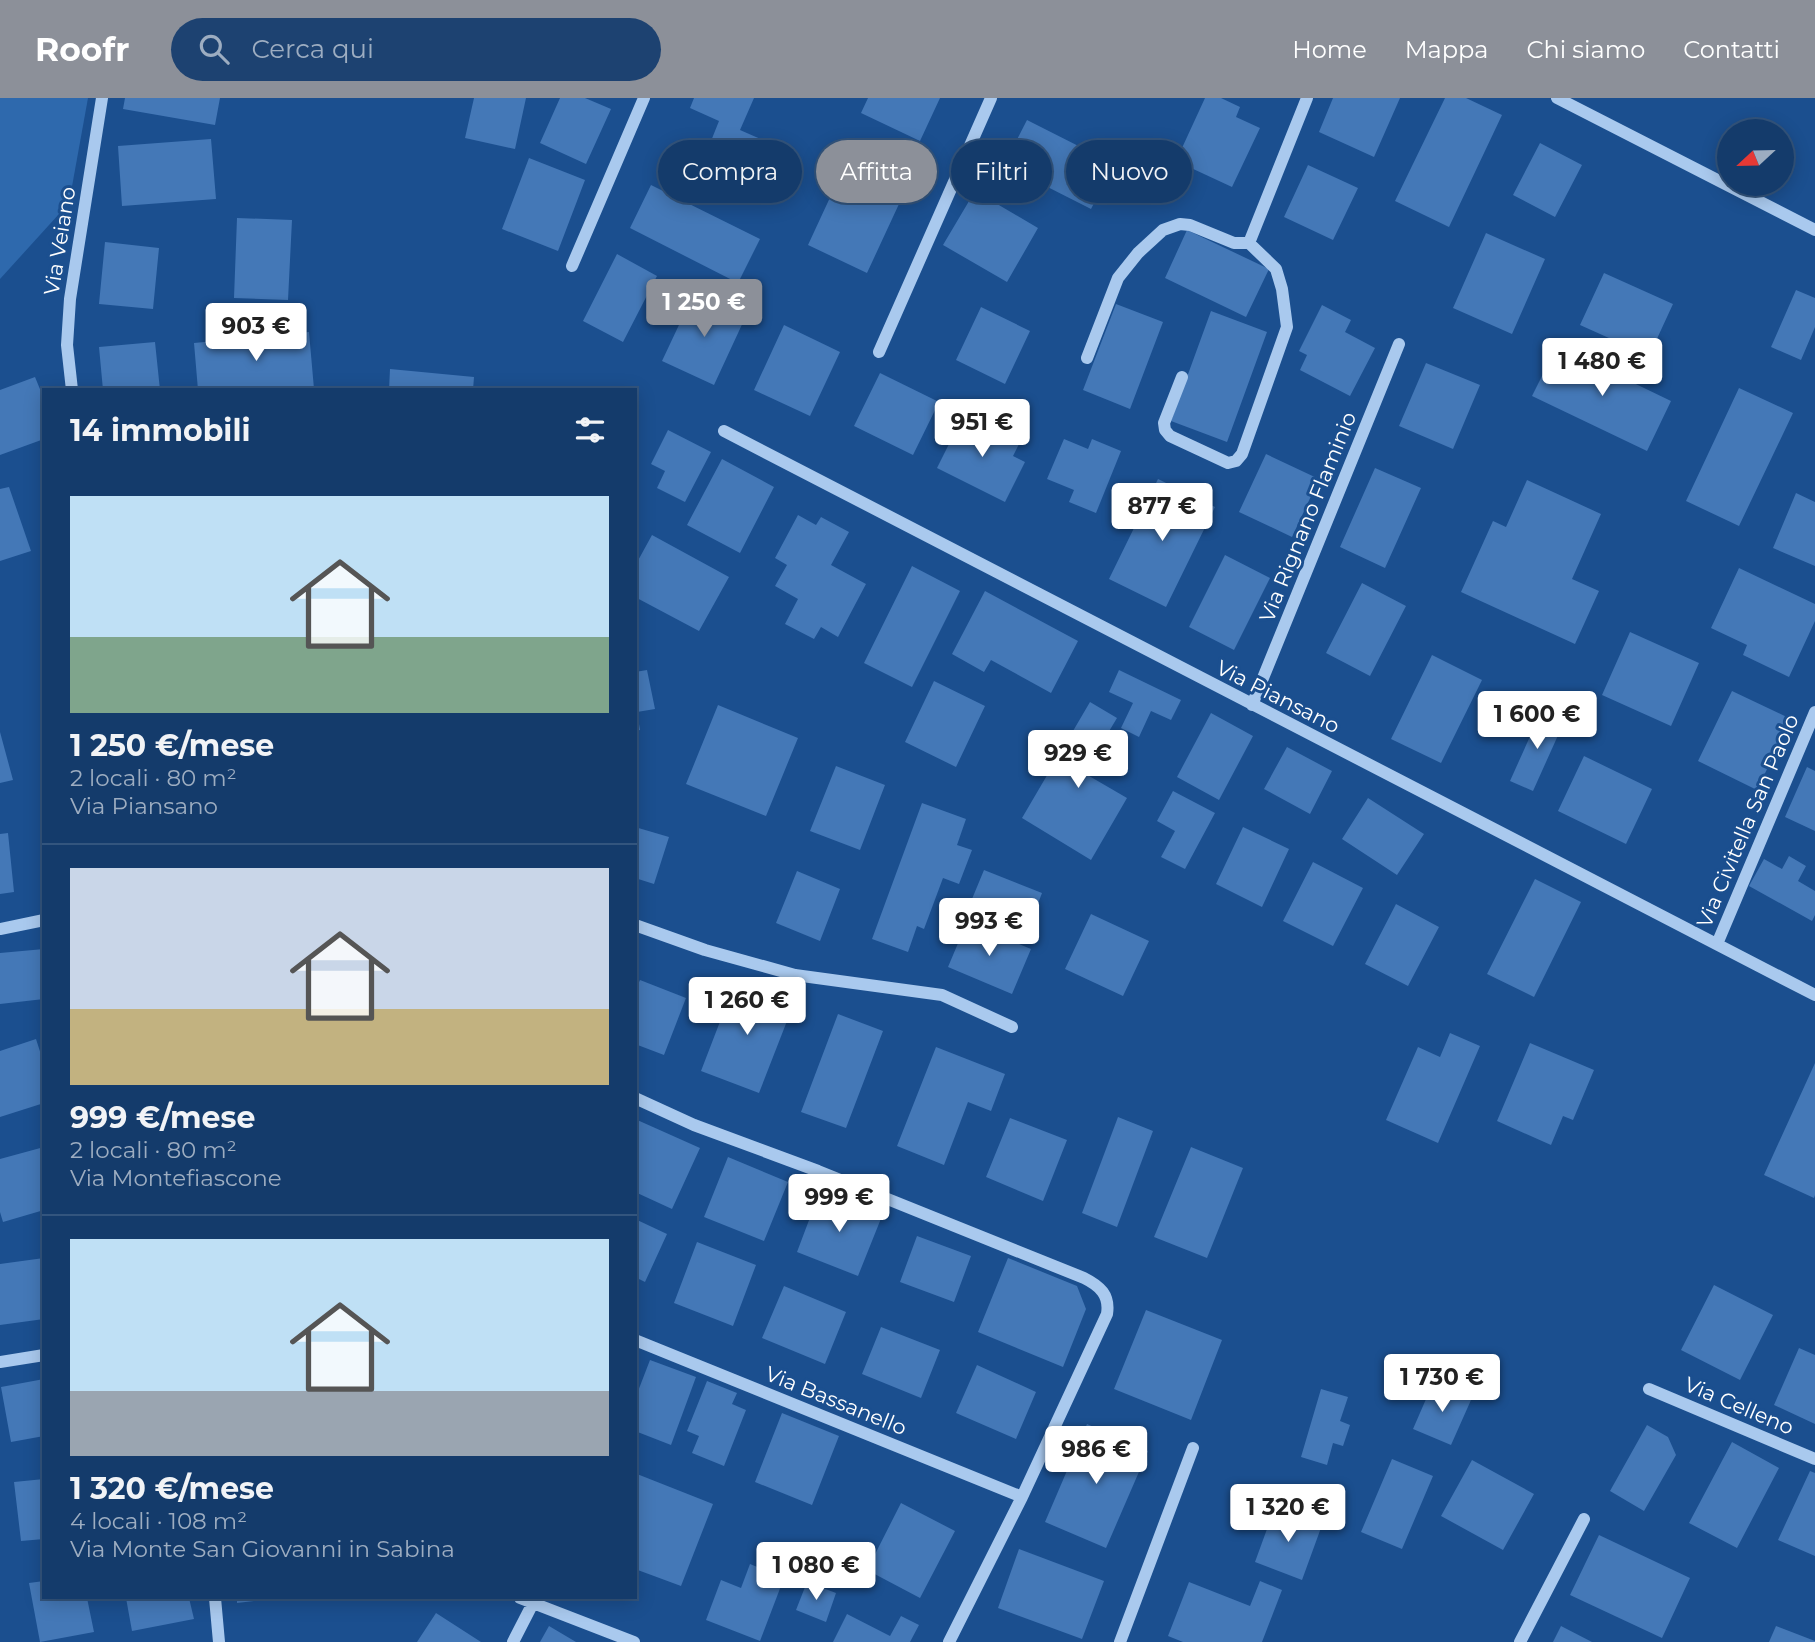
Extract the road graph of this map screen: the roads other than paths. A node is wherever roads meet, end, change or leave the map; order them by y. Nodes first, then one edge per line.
1 (102, 98) edge
2 (644, 98) edge
3 (991, 98) edge
4 (1307, 98) edge
5 (1557, 98) edge
6 (1815, 230) edge
7 (1250, 243) junction
8 (572, 266) dead end
9 (1399, 344) dead end
10 (879, 352) dead end
11 (1087, 358) dead end
12 (1182, 377) dead end
13 (72, 388) edge
14 (724, 431) dead end
15 (1252, 705) junction
16 (1815, 712) edge
17 (42, 920) edge
18 (637, 926) edge
19 (0, 929) edge
20 (1717, 944) junction
21 (1815, 995) edge
22 (1012, 1027) dead end
23 (637, 1099) edge
24 (637, 1341) edge
25 (42, 1355) edge
26 (0, 1363) edge
27 (1648, 1389) dead end
28 (1193, 1448) dead end
29 (1815, 1459) edge
30 (1022, 1497) junction
31 (1584, 1519) dead end
32 (215, 1599) edge
33 (523, 1599) edge
34 (534, 1603) junction
35 (219, 1642) edge
36 (513, 1642) edge
37 (634, 1642) edge
38 (949, 1642) edge
39 (1120, 1642) edge
40 (1520, 1642) edge

1 - 13 street, Via Veiano
2 - 8 street
3 - 10 street
4 - 7 street
5 - 6 street
7 - 11 street
7 - 12 street
9 - 15 street, Via Rignano Flaminio
14 - 15 street, Via Piansano
15 - 20 street, Via Piansano
16 - 20 street, Via Civitella San Paolo
17 - 19 street
18 - 22 street
20 - 21 street, Via Piansano
23 - 30 street
24 - 30 street, Via Bassanello
25 - 26 street
27 - 29 street, Via Celleno
28 - 39 street
30 - 38 street
31 - 40 street
32 - 35 street
33 - 34 street
34 - 36 street
34 - 37 street

